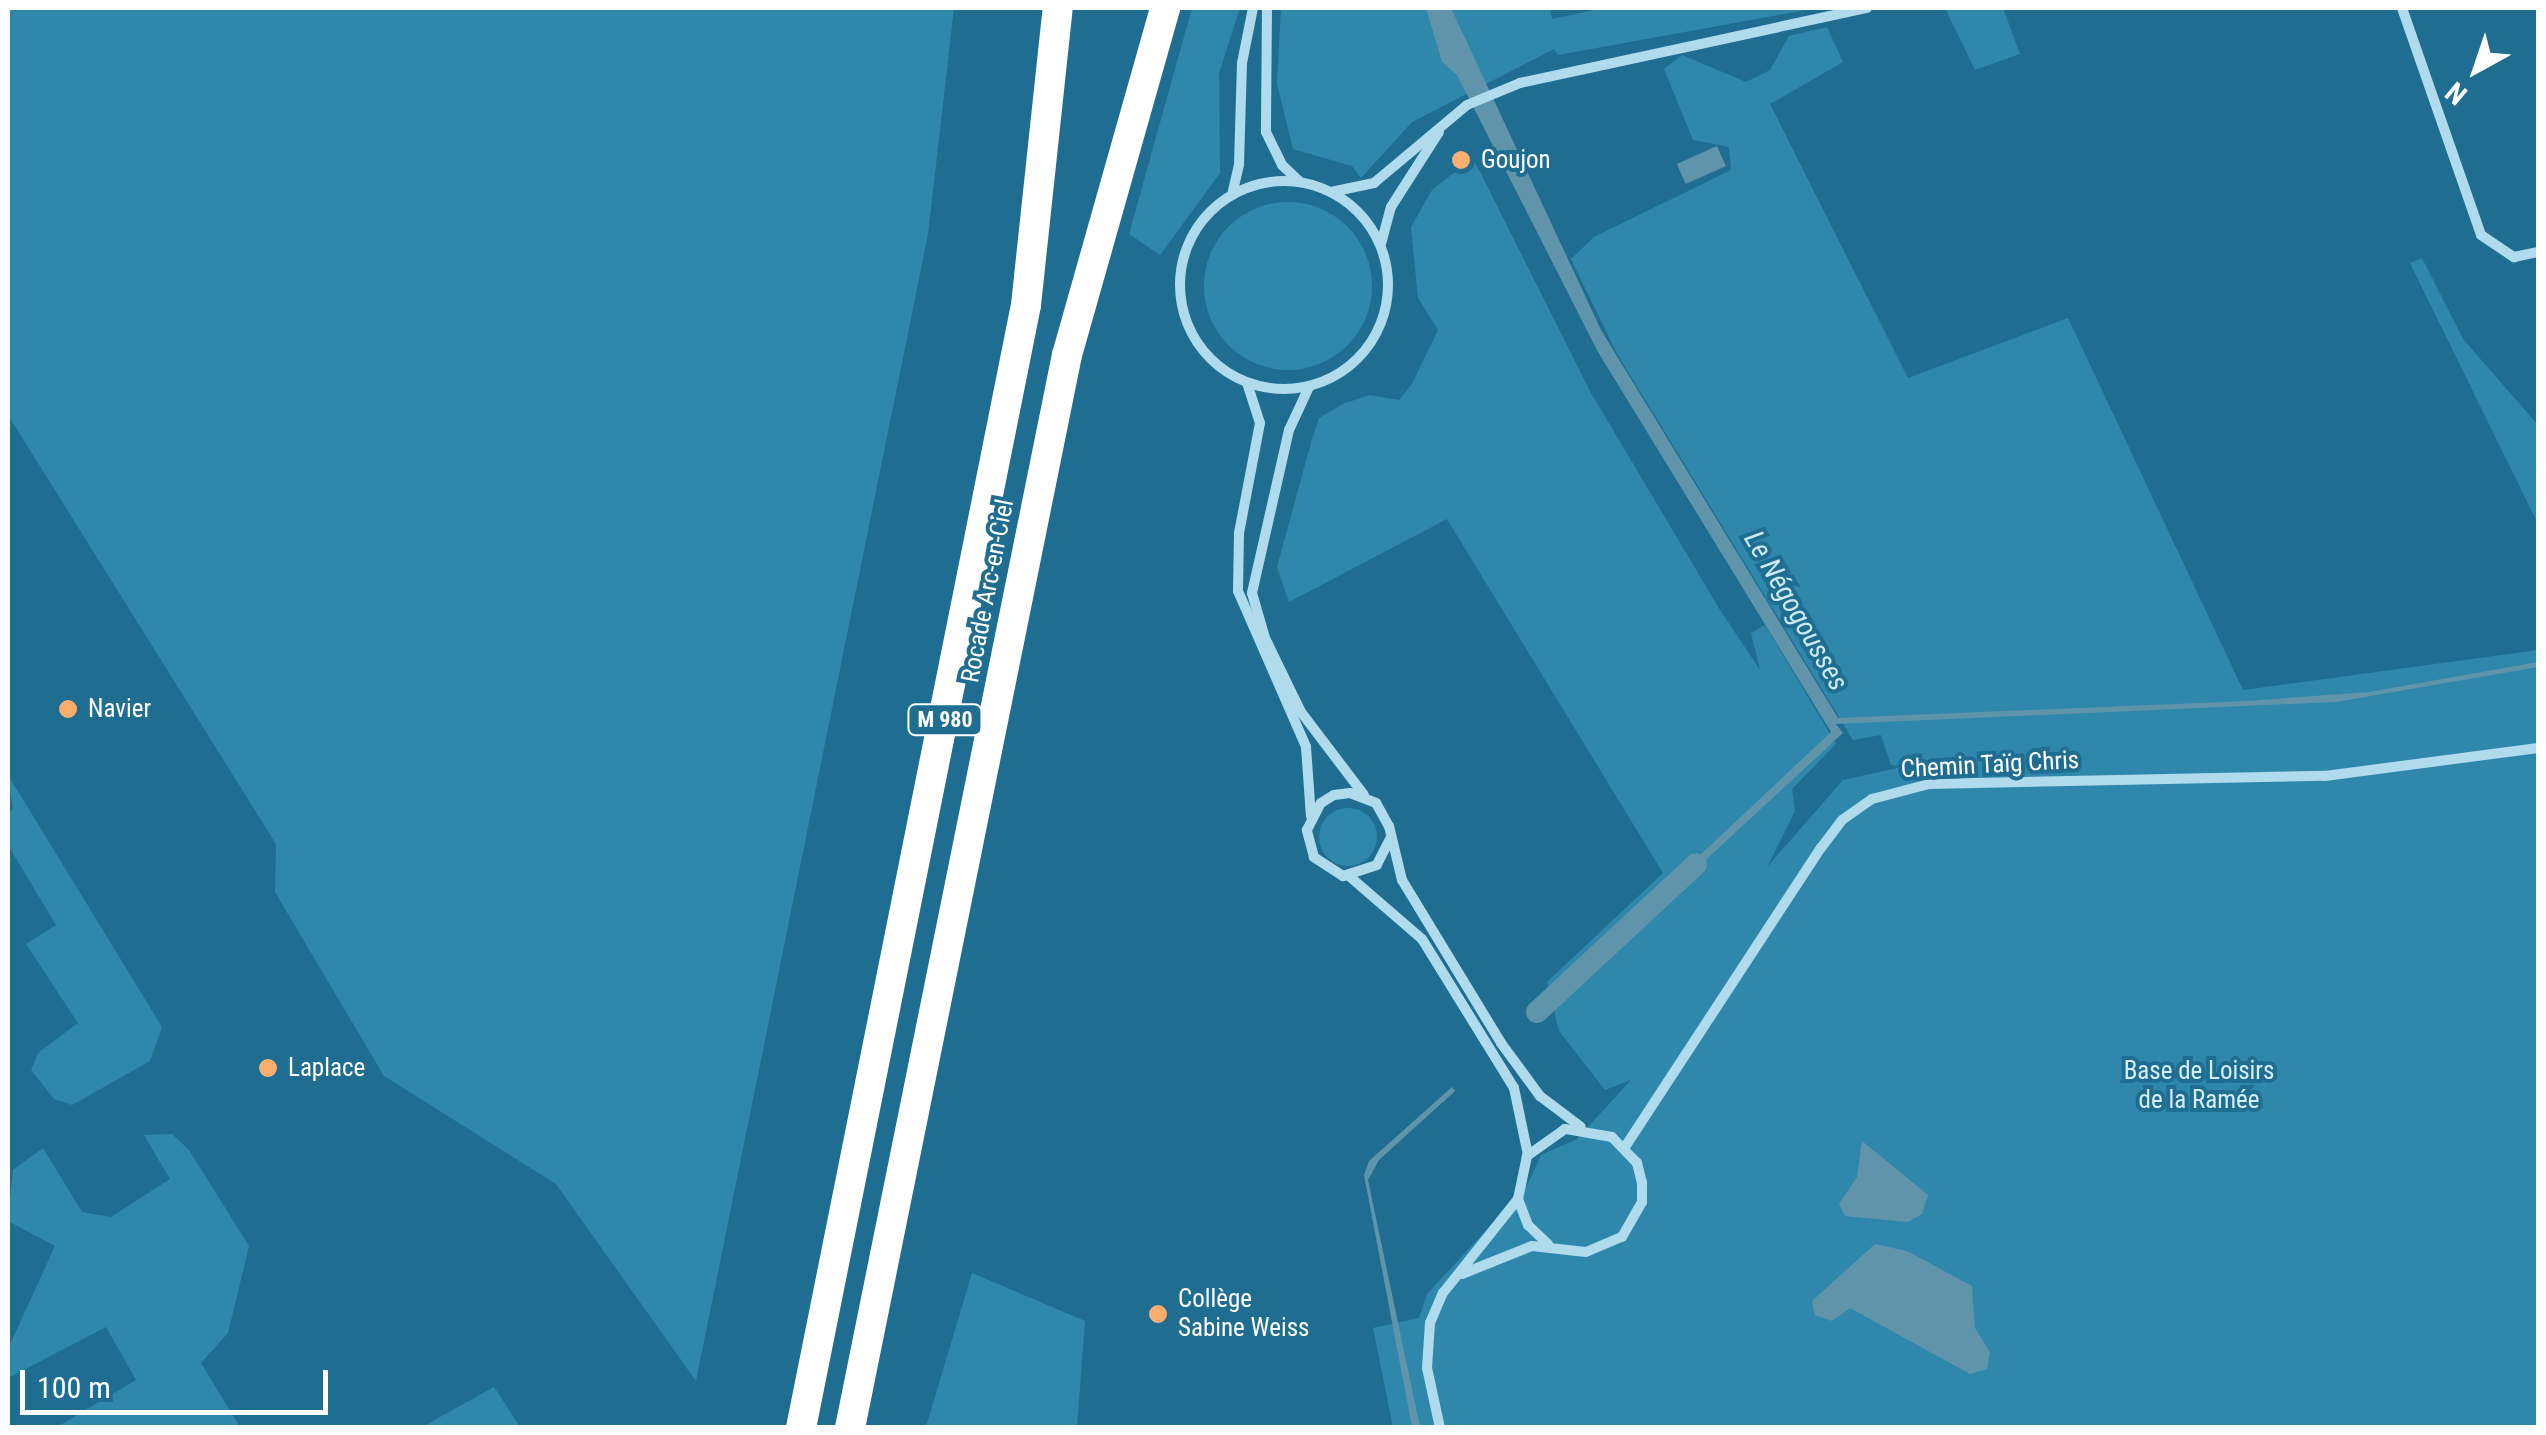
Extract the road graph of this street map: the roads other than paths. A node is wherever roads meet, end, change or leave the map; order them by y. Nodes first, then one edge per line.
1 (1058, 8) edge
2 (1165, 8) edge
3 (1253, 8) edge
4 (1267, 8) edge
5 (1868, 8) edge
6 (2402, 8) edge
7 (1446, 122) junction
8 (1301, 183) junction
9 (1330, 192) junction
10 (1232, 195) junction
11 (1381, 246) junction
12 (2538, 252) edge
13 (1248, 382) junction
14 (1309, 387) junction
15 (2538, 748) edge
16 (1365, 796) junction
17 (1311, 816) junction
18 (1390, 838) junction
19 (1349, 876) junction
20 (1497, 1047) junction
21 (1581, 1128) junction
22 (1625, 1147) junction
23 (1528, 1156) junction
24 (1518, 1199) junction
25 (1548, 1244) junction
26 (1462, 1274) junction
27 (801, 1428) edge
28 (850, 1428) edge
29 (1440, 1428) edge

1 - 27 highway, Rocade Arc-en-Ciel / M 980
2 - 28 highway, Rocade Arc-en-Ciel / M 980
3 - 10 street
4 - 8 street
5 - 7 street
6 - 12 street
7 - 9 street
7 - 11 street
8 - 9 street
8 - 10 street
9 - 11 street
10 - 13 street
11 - 14 street
13 - 14 street
13 - 17 street
14 - 16 street
15 - 22 street, Chemin Taïg Chris
16 - 17 street
16 - 18 street
17 - 19 street
18 - 19 street
18 - 20 street
19 - 20 street
20 - 21 street
20 - 23 street
21 - 22 street
21 - 23 street
22 - 25 street
23 - 24 street
24 - 25 street
24 - 26 street
25 - 26 street
26 - 29 street

